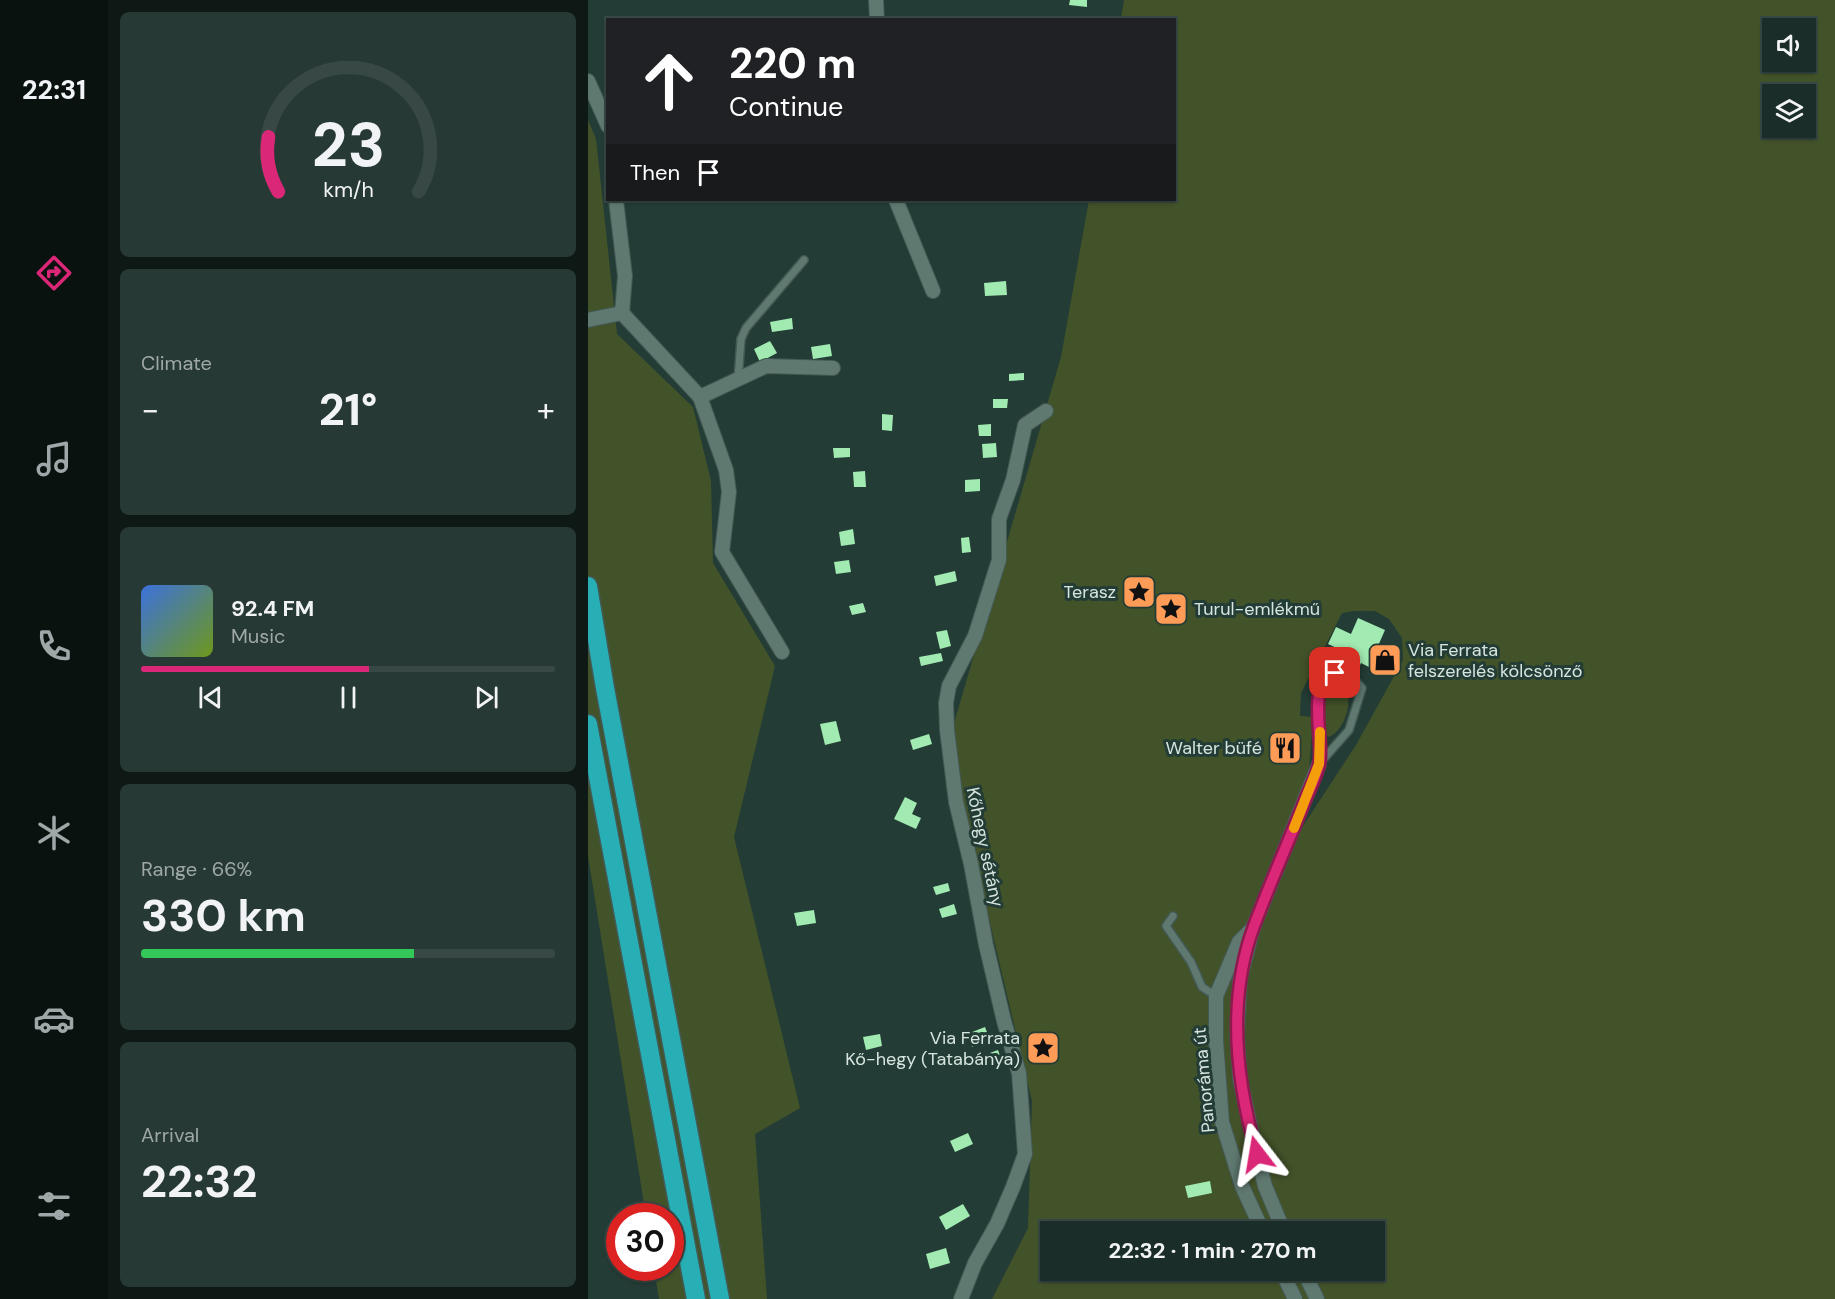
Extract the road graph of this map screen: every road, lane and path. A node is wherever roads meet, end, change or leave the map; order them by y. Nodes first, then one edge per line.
1 (876, 0) edge
2 (877, 18) edge
3 (588, 81) edge
4 (606, 122) edge
5 (616, 201) edge
6 (896, 201) edge
7 (804, 260) dead end
8 (933, 291) dead end
9 (622, 313) junction
10 (588, 320) edge
11 (833, 368) dead end
12 (738, 379) junction
13 (700, 397) junction
14 (1046, 411) dead end
15 (588, 586) edge
16 (782, 652) dead end
17 (588, 724) edge
18 (1319, 764) junction
19 (1173, 916) dead end
20 (1253, 928) junction
21 (1216, 996) junction
22 (1258, 1221) edge
23 (1280, 1221) edge
24 (1286, 1281) edge
25 (1308, 1281) edge
26 (696, 1299) edge
27 (720, 1299) edge
28 (961, 1299) edge
29 (1295, 1299) edge
30 (1317, 1299) edge

1 - 2 street
3 - 4 street
5 - 9 street
6 - 8 street
7 - 12 lane
9 - 10 street
9 - 13 street
11 - 12 street
12 - 13 street
13 - 16 street
14 - 28 street, Kőhegy sétány
15 - 27 highway
17 - 26 highway
18 - 18 lane
18 - 20 street, Panoráma út
19 - 21 lane
20 - 21 street, Panoráma út
20 - 23 street, Panoráma út
21 - 22 street, Panoráma út
24 - 29 street
25 - 30 street

